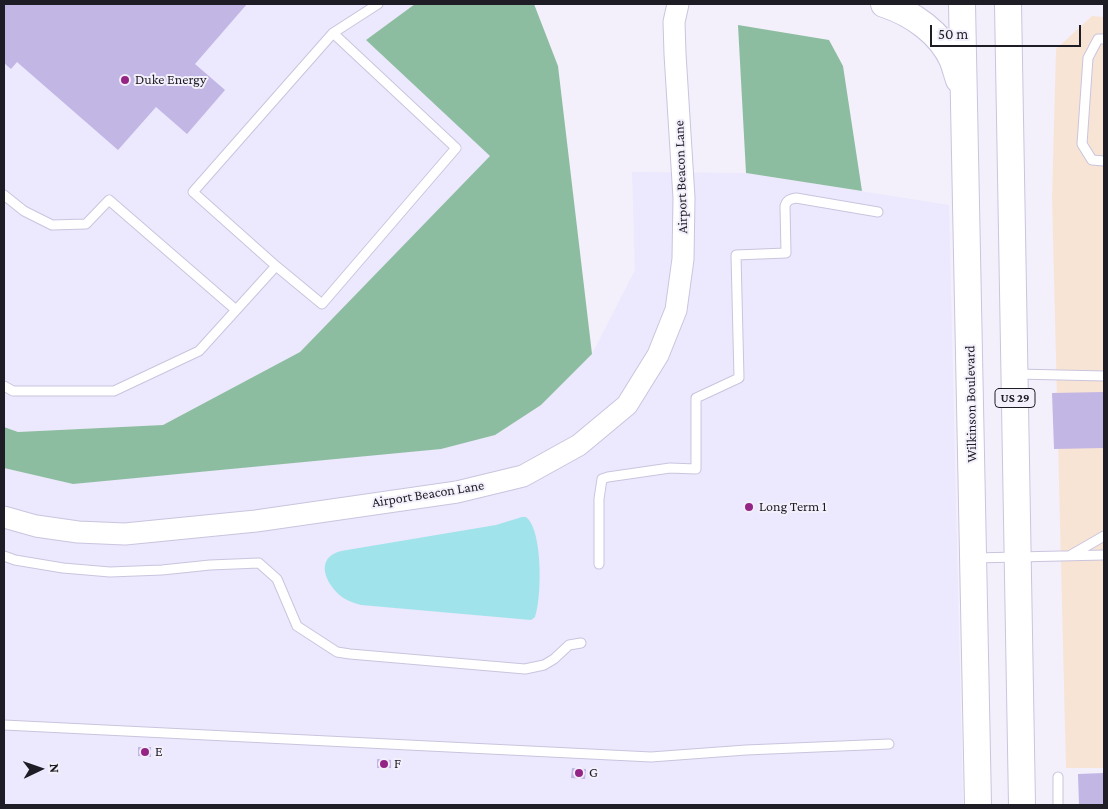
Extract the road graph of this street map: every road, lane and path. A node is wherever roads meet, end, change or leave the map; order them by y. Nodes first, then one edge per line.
1 (378, 4) edge
2 (678, 4) edge
3 (884, 4) edge
4 (962, 4) edge
5 (1008, 4) edge
6 (333, 33) junction
7 (1104, 39) edge
8 (964, 98) junction
9 (1104, 161) edge
10 (4, 195) edge
11 (878, 212) dead end
12 (276, 266) junction
13 (236, 310) junction
14 (1015, 374) junction
15 (1104, 376) edge
16 (4, 386) edge
17 (4, 517) edge
18 (1104, 536) edge
19 (1104, 540) edge
20 (1104, 549) edge
21 (1071, 555) junction
22 (1104, 555) edge
23 (4, 556) edge
24 (1018, 556) junction
25 (974, 558) junction
26 (1104, 561) edge
27 (599, 564) dead end
28 (581, 643) dead end
29 (4, 725) edge
30 (889, 744) dead end
31 (1058, 777) dead end
32 (978, 805) edge
33 (1022, 805) edge
34 (1058, 805) edge

1 - 6 lane
2 - 17 street, Airport Beacon Lane
3 - 8 main road
4 - 8 main road, Wilkinson Boulevard
5 - 14 main road, US 29
6 - 12 lane
6 - 12 lane
7 - 9 lane
8 - 25 main road, Wilkinson Boulevard
10 - 13 lane
11 - 27 lane
12 - 13 lane
13 - 16 lane
14 - 15 lane
14 - 24 main road, US 29
18 - 21 lane
19 - 21 lane
20 - 21 lane
21 - 22 lane
21 - 24 lane
21 - 26 lane
23 - 28 lane
24 - 25 lane
24 - 33 main road, US 29
25 - 32 main road, Wilkinson Boulevard
29 - 30 lane
31 - 34 lane

